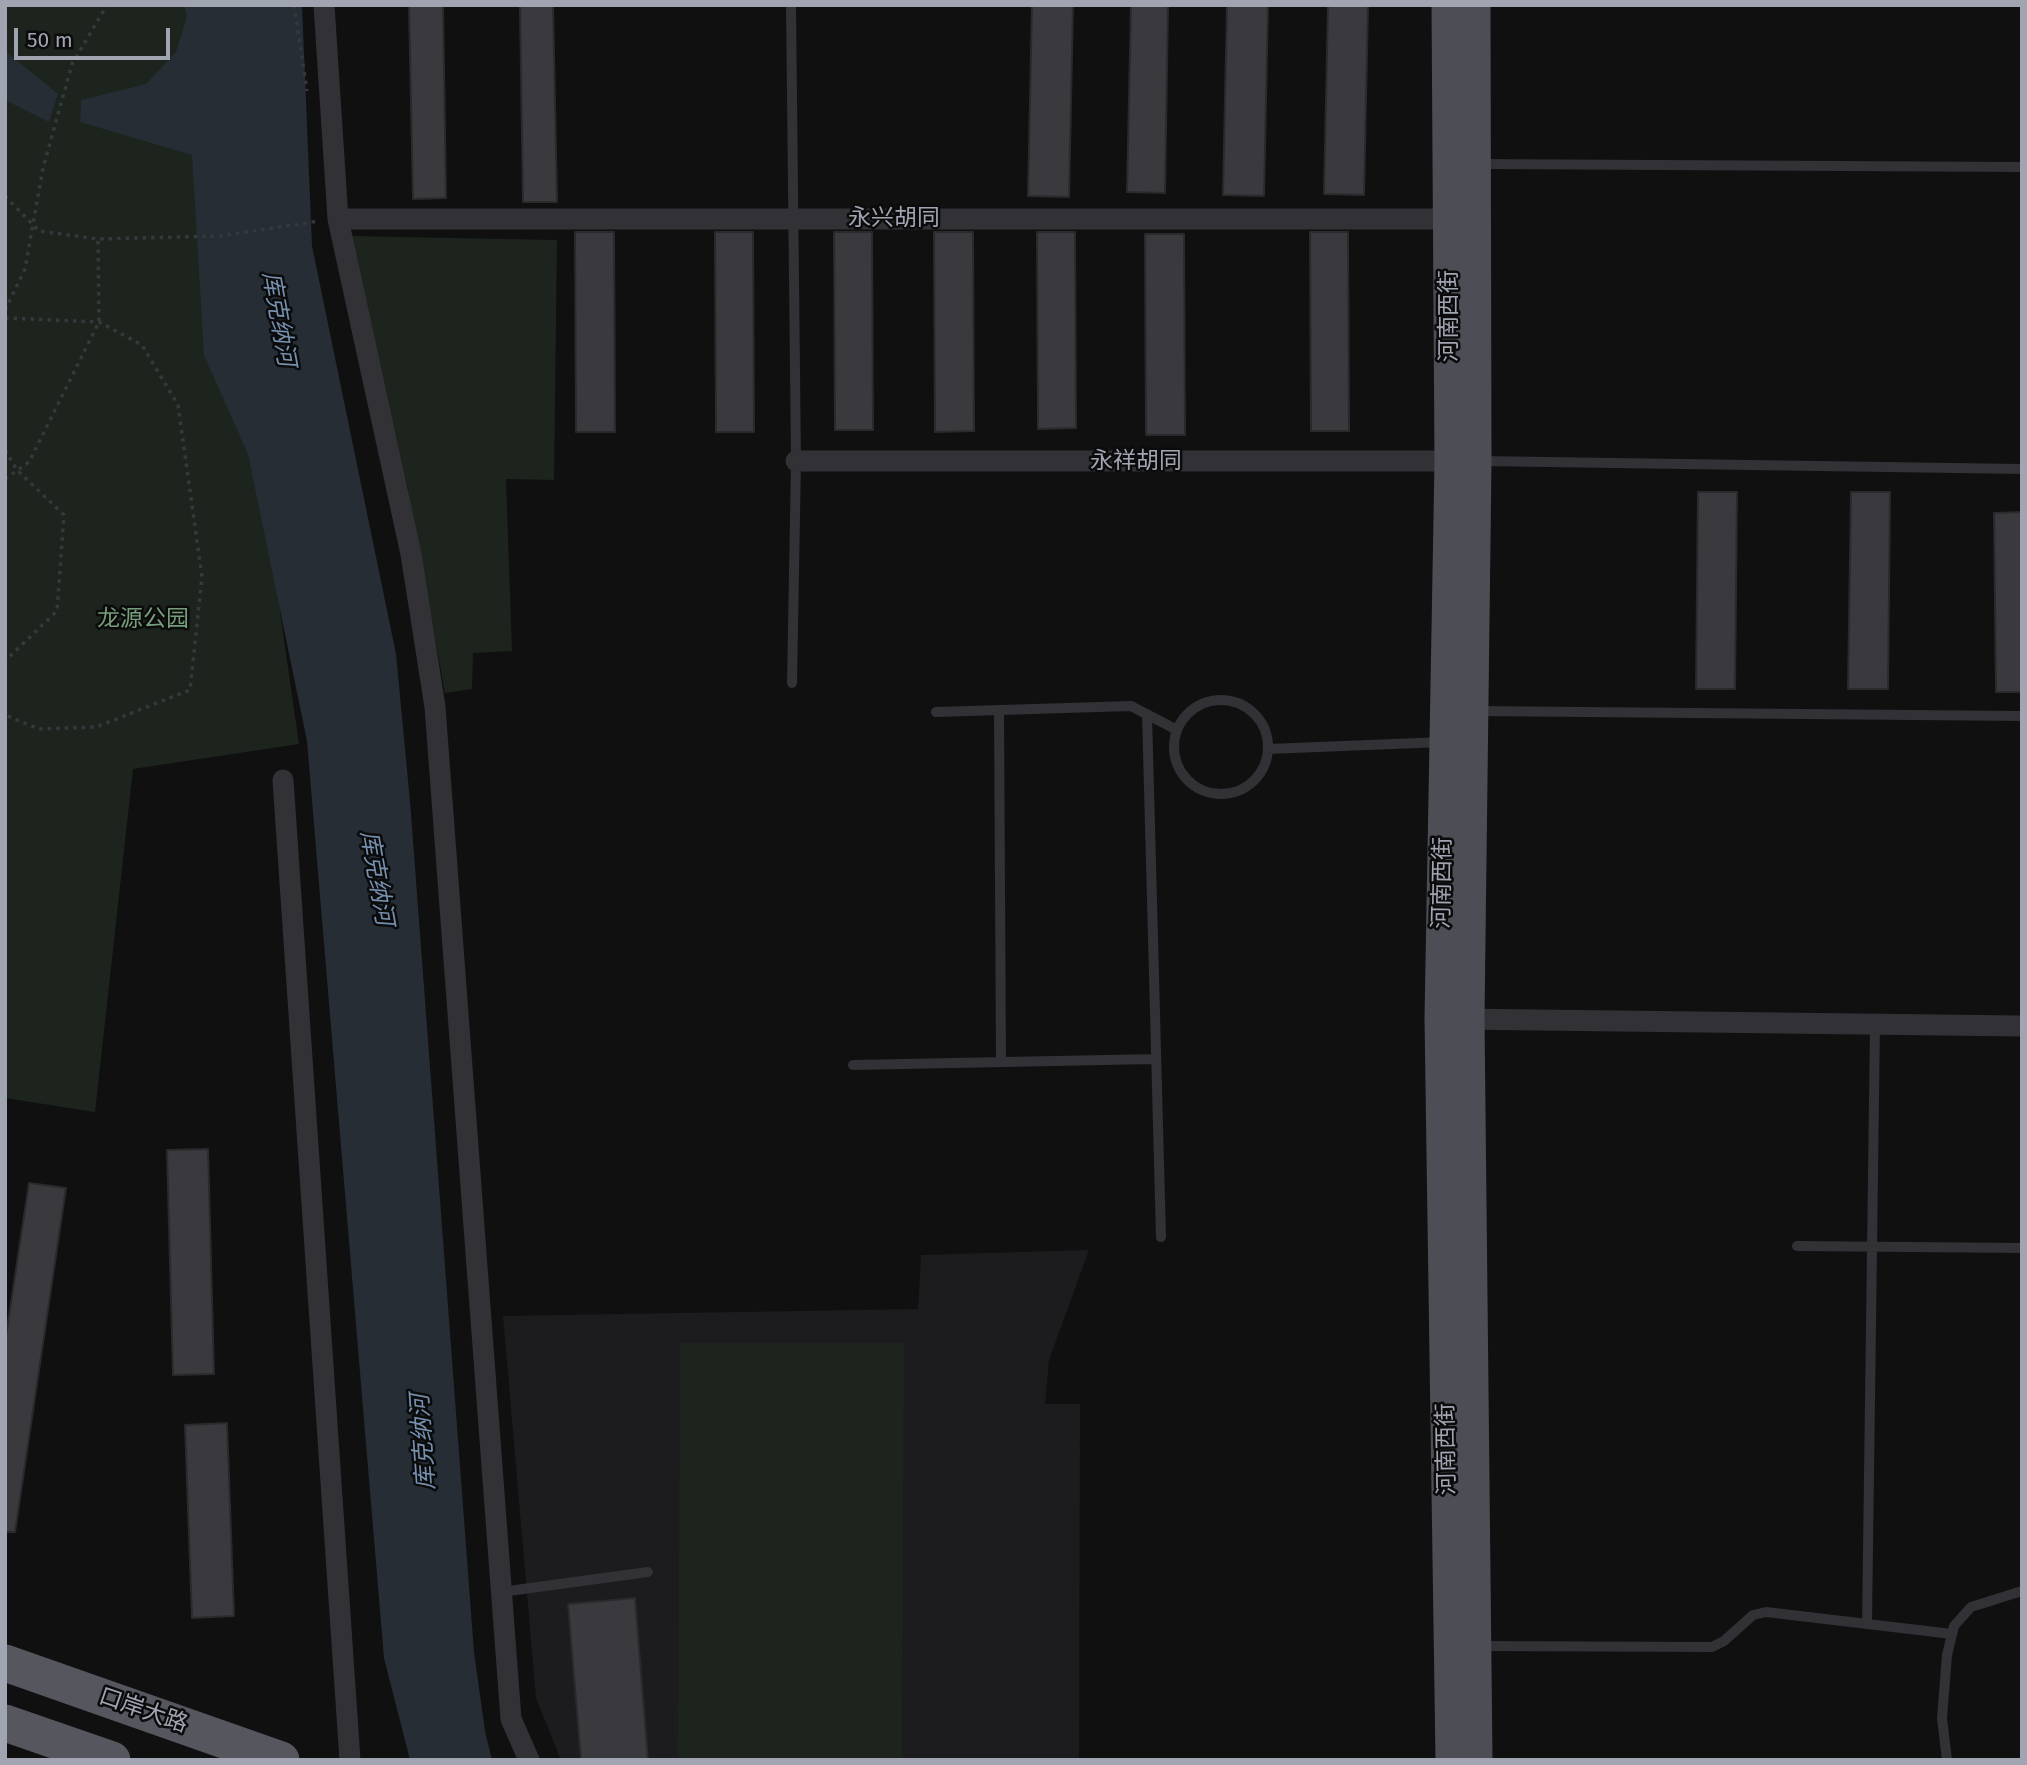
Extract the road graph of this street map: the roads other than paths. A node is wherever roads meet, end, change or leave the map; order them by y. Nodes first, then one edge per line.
1 (324, 5) edge
2 (791, 5) edge
3 (1448, 5) edge
4 (1474, 5) edge
5 (1473, 164) junction
6 (2022, 167) edge
7 (793, 219) junction
8 (1450, 219) junction
9 (329, 220) junction
10 (796, 461) junction
11 (1463, 461) junction
12 (2022, 469) edge
13 (792, 683) dead end
14 (999, 710) junction
15 (1472, 711) junction
16 (936, 712) dead end
17 (1147, 714) junction
18 (2022, 716) edge
19 (1177, 730) junction
20 (1446, 742) junction
21 (1268, 749) junction
22 (283, 780) dead end
23 (1454, 1019) junction
24 (1875, 1024) junction
25 (2022, 1026) edge
26 (1156, 1059) junction
27 (1001, 1062) junction
28 (853, 1065) dead end
29 (1161, 1237) dead end
30 (1797, 1246) dead end
31 (1872, 1247) junction
32 (2022, 1248) edge
33 (648, 1572) dead end
34 (2022, 1591) edge
35 (501, 1592) junction
36 (1867, 1625) junction
37 (1952, 1634) junction
38 (1475, 1646) junction
39 (5, 1663) edge
40 (5, 1723) edge
41 (112, 1760) edge
42 (281, 1760) edge
43 (350, 1760) edge
44 (529, 1760) edge
45 (1452, 1760) edge
46 (1476, 1760) edge
47 (1947, 1760) edge

1 - 9 street
2 - 7 lane
3 - 8 main road, 河南西街
4 - 5 main road, 河南西街
5 - 6 lane
5 - 11 main road, 河南西街
7 - 8 street, 永兴胡同
7 - 9 street, 永兴胡同
7 - 10 lane
8 - 11 main road, 河南西街
9 - 35 street
10 - 11 street, 永祥胡同
10 - 13 lane
11 - 12 lane
11 - 15 main road, 河南西街
11 - 20 main road, 河南西街
14 - 16 lane
14 - 17 lane
14 - 27 lane
15 - 18 lane
15 - 23 main road, 河南西街
17 - 19 lane
17 - 26 lane
19 - 21 lane
19 - 21 lane
20 - 21 lane
20 - 23 main road, 河南西街
22 - 43 street
23 - 24 street
23 - 38 main road, 河南西街
23 - 45 main road, 河南西街
24 - 25 street
24 - 31 lane
26 - 27 lane
26 - 29 lane
27 - 28 lane
30 - 31 lane
31 - 32 lane
31 - 36 lane
33 - 35 lane
34 - 37 lane
35 - 44 street
36 - 37 lane
36 - 38 lane
37 - 47 lane
38 - 46 main road, 河南西街
39 - 42 highway, 口岸大路
40 - 41 highway

